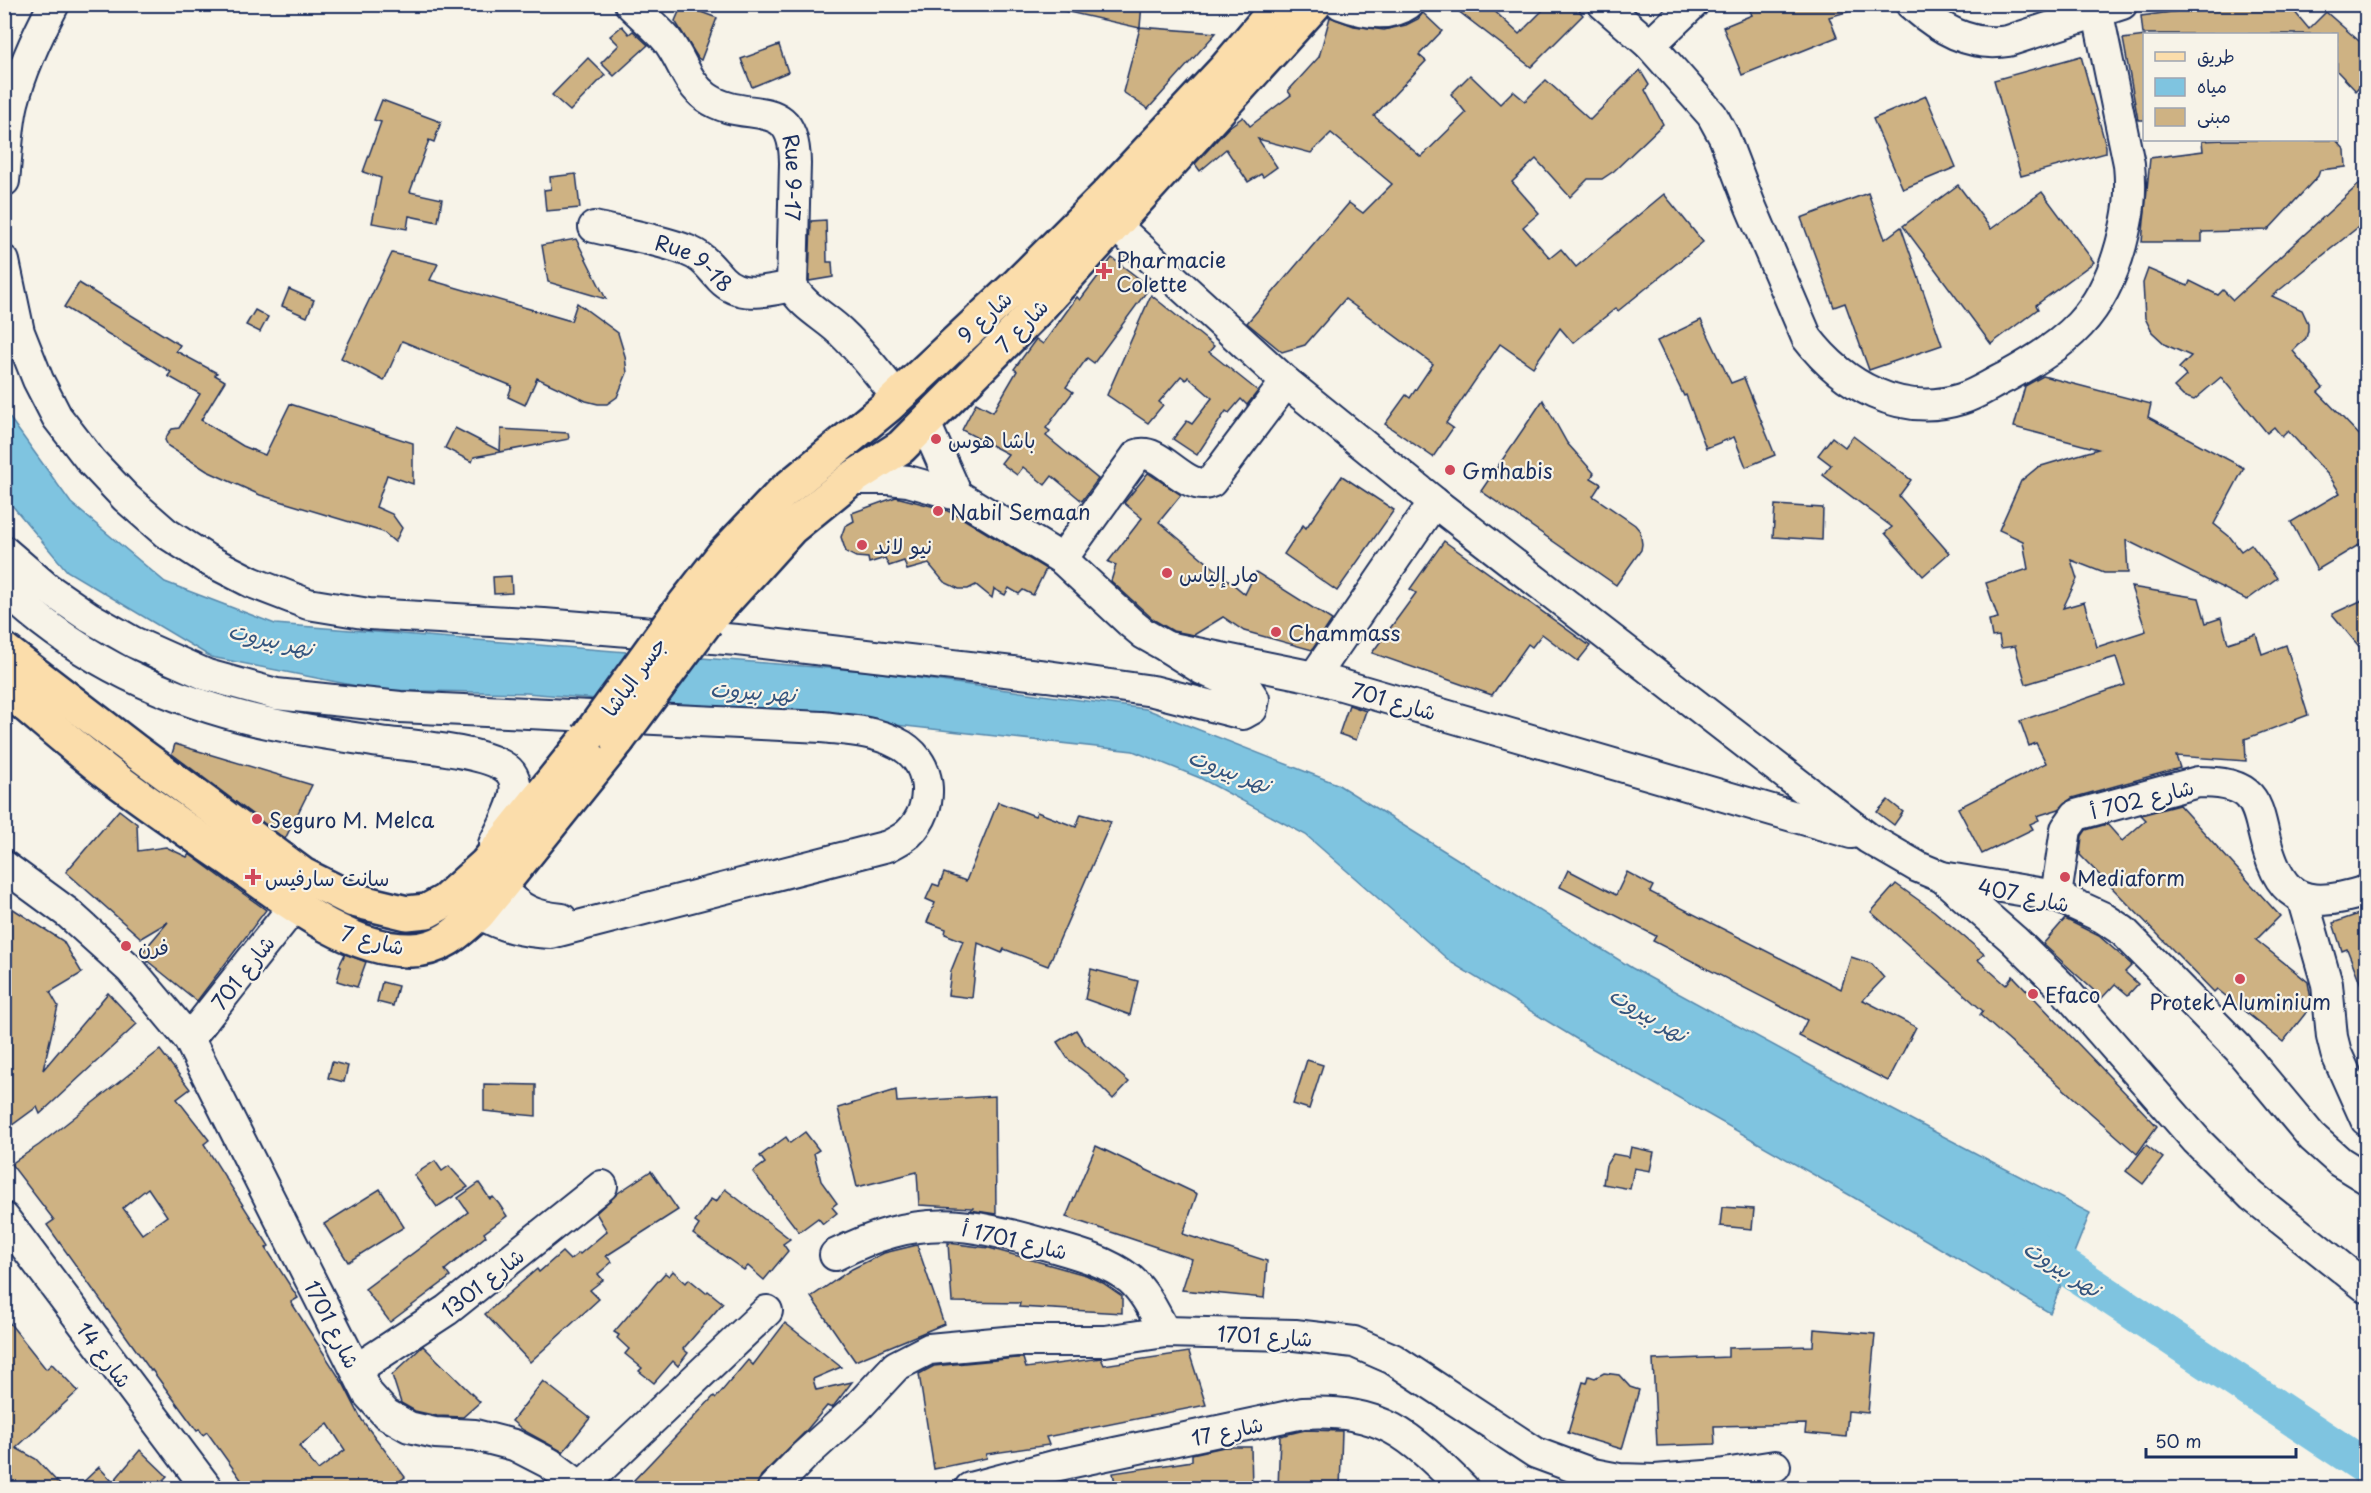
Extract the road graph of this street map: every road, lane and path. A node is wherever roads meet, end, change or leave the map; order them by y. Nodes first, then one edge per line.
1 (33, 4) edge
2 (54, 4) edge
3 (630, 4) edge
4 (1280, 4) edge
5 (1315, 4) edge
6 (1341, 4) edge
7 (1408, 4) edge
8 (1603, 4) edge
9 (1693, 4) edge
10 (1911, 4) edge
11 (2110, 9) edge
12 (1650, 45) junction
13 (16, 55) edge
14 (4, 181) edge
15 (1115, 225) junction
16 (594, 227) dead end
17 (4, 261) edge
18 (1019, 283) junction
19 (792, 286) junction
20 (1286, 382) junction
21 (897, 397) junction
22 (925, 423) junction
23 (901, 447) junction
24 (851, 479) junction
25 (957, 495) junction
26 (1434, 502) junction
27 (4, 551) edge
28 (1062, 559) junction
29 (4, 588) edge
30 (692, 618) junction
31 (1167, 646) junction
32 (4, 650) edge
33 (1314, 677) junction
34 (4, 687) edge
35 (603, 739) joint
36 (1868, 838) junction
37 (4, 866) edge
38 (493, 876) junction
39 (1942, 877) junction
40 (2367, 891) edge
41 (2056, 896) junction
42 (2302, 897) junction
43 (295, 905) junction
44 (479, 913) junction
45 (592, 922) junction
46 (189, 1039) junction
47 (2367, 1120) edge
48 (2367, 1178) edge
49 (602, 1186) dead end
50 (4, 1218) edge
51 (835, 1256) dead end
52 (2367, 1287) edge
53 (767, 1311) dead end
54 (1165, 1332) junction
55 (357, 1369) junction
56 (1775, 1466) dead end
57 (207, 1488) edge
58 (581, 1488) edge
59 (773, 1488) edge
60 (970, 1488) edge
61 (1462, 1488) edge

1 - 13 street
2 - 13 street
3 - 19 street, Rue 9-17
4 - 18 main road, شارع 9
5 - 15 main road, شارع 7
6 - 7 street
8 - 12 street
9 - 12 street
10 - 11 street
11 - 12 street
13 - 14 street
15 - 20 street
15 - 22 main road, شارع 7
16 - 19 street, Rue 9-18
17 - 31 street
18 - 21 main road, شارع 9
18 - 23 main road
19 - 21 street
20 - 26 street
20 - 28 street
21 - 30 main road, شارع 9
22 - 23 main road, شارع 7
22 - 25 street
23 - 24 main road, شارع 7
24 - 25 street, شارع 701
24 - 30 main road, شارع 7
25 - 28 street, شارع 701
26 - 33 street
26 - 36 street
27 - 45 street
28 - 31 street, شارع 701
29 - 38 street
30 - 35 main road, جسر الباشا, bridge
31 - 33 street, شارع 701
32 - 38 main road, شارع 7
33 - 36 street, شارع 701
34 - 43 main road, شارع 7
35 - 38 main road, شارع 7
36 - 39 street, شارع 407
37 - 46 street, شارع 1701
38 - 44 main road, شارع 7
38 - 45 street
39 - 41 street, شارع 407
39 - 52 street
40 - 42 street
41 - 42 street, شارع 702 أ
41 - 48 street, شارع 407
42 - 47 street
43 - 44 main road, شارع 7
43 - 46 street, شارع 701
44 - 45 street
46 - 55 street, شارع 1701
49 - 55 street, شارع 1301
50 - 57 street, شارع 14
51 - 54 street, شارع 1701 أ
53 - 58 street
54 - 56 street, شارع 1701
54 - 59 street, شارع 1701
55 - 58 street, شارع 1701
60 - 61 street, شارع 17

